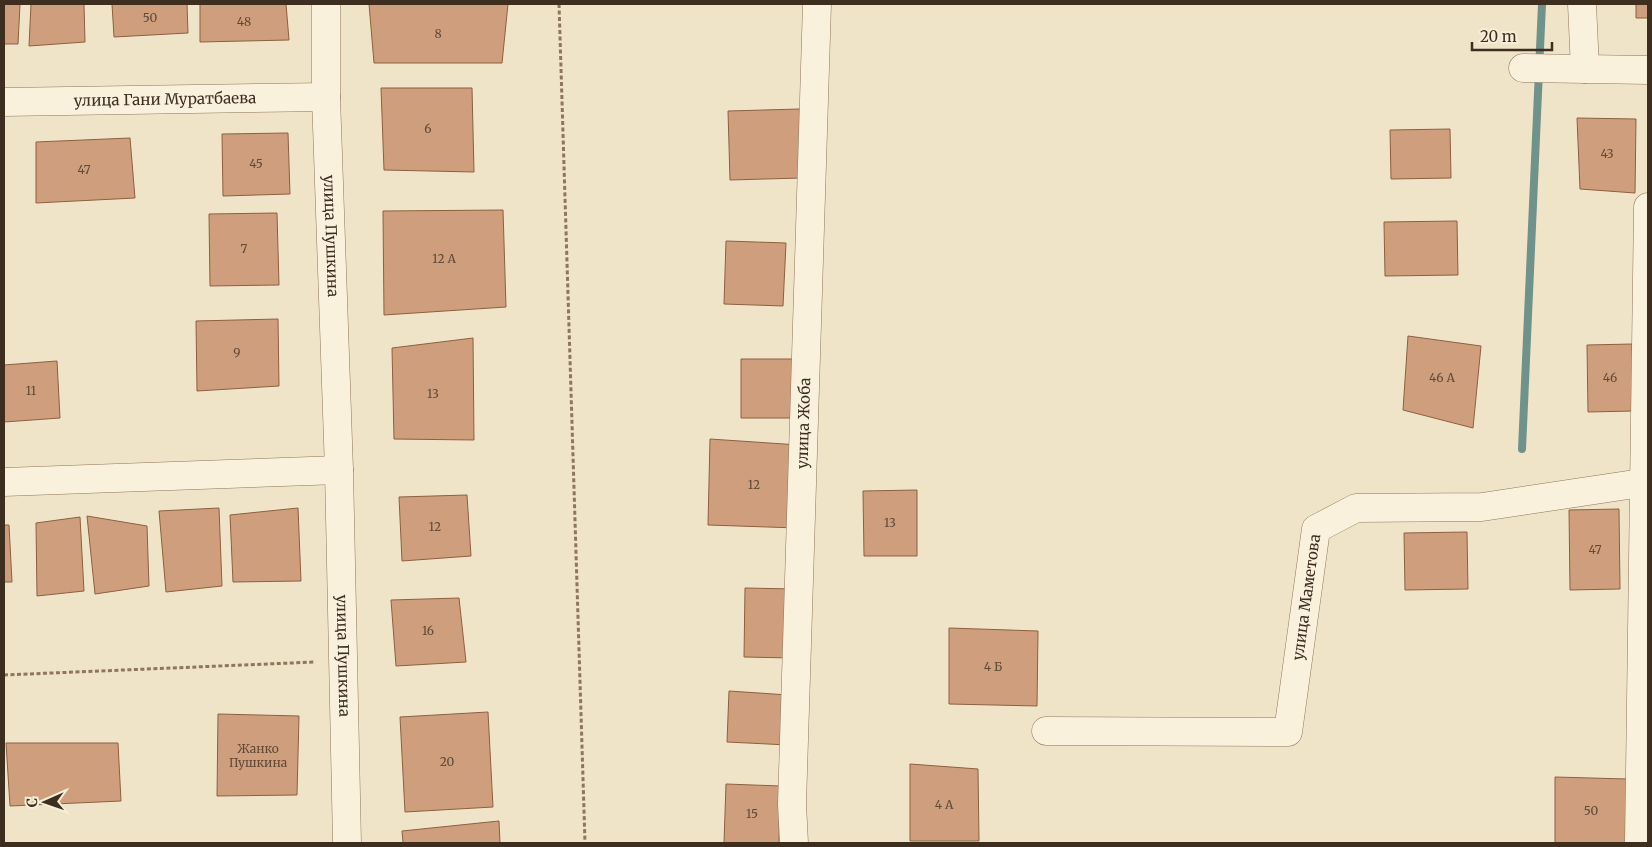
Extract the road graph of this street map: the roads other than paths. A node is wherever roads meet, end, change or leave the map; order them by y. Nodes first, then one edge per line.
1 (326, 4) edge
2 (817, 4) edge
3 (1582, 4) edge
4 (1523, 68) dead end
5 (1585, 69) junction
6 (1648, 70) edge
7 (326, 97) junction
8 (4, 102) edge
9 (1648, 207) edge
10 (339, 470) junction
11 (4, 482) edge
12 (1646, 482) edge
13 (1046, 731) dead end
14 (347, 843) edge
15 (794, 843) edge
16 (1639, 843) edge

1 - 7 street, улица Пушкина
2 - 15 street, улица Жоба
3 - 5 street
4 - 5 street
5 - 6 street
7 - 8 street, улица Гани Муратбаева
7 - 10 street, улица Пушкина
9 - 12 street
10 - 11 street
10 - 14 street, улица Пушкина
12 - 13 street, улица Маметова
12 - 16 street

